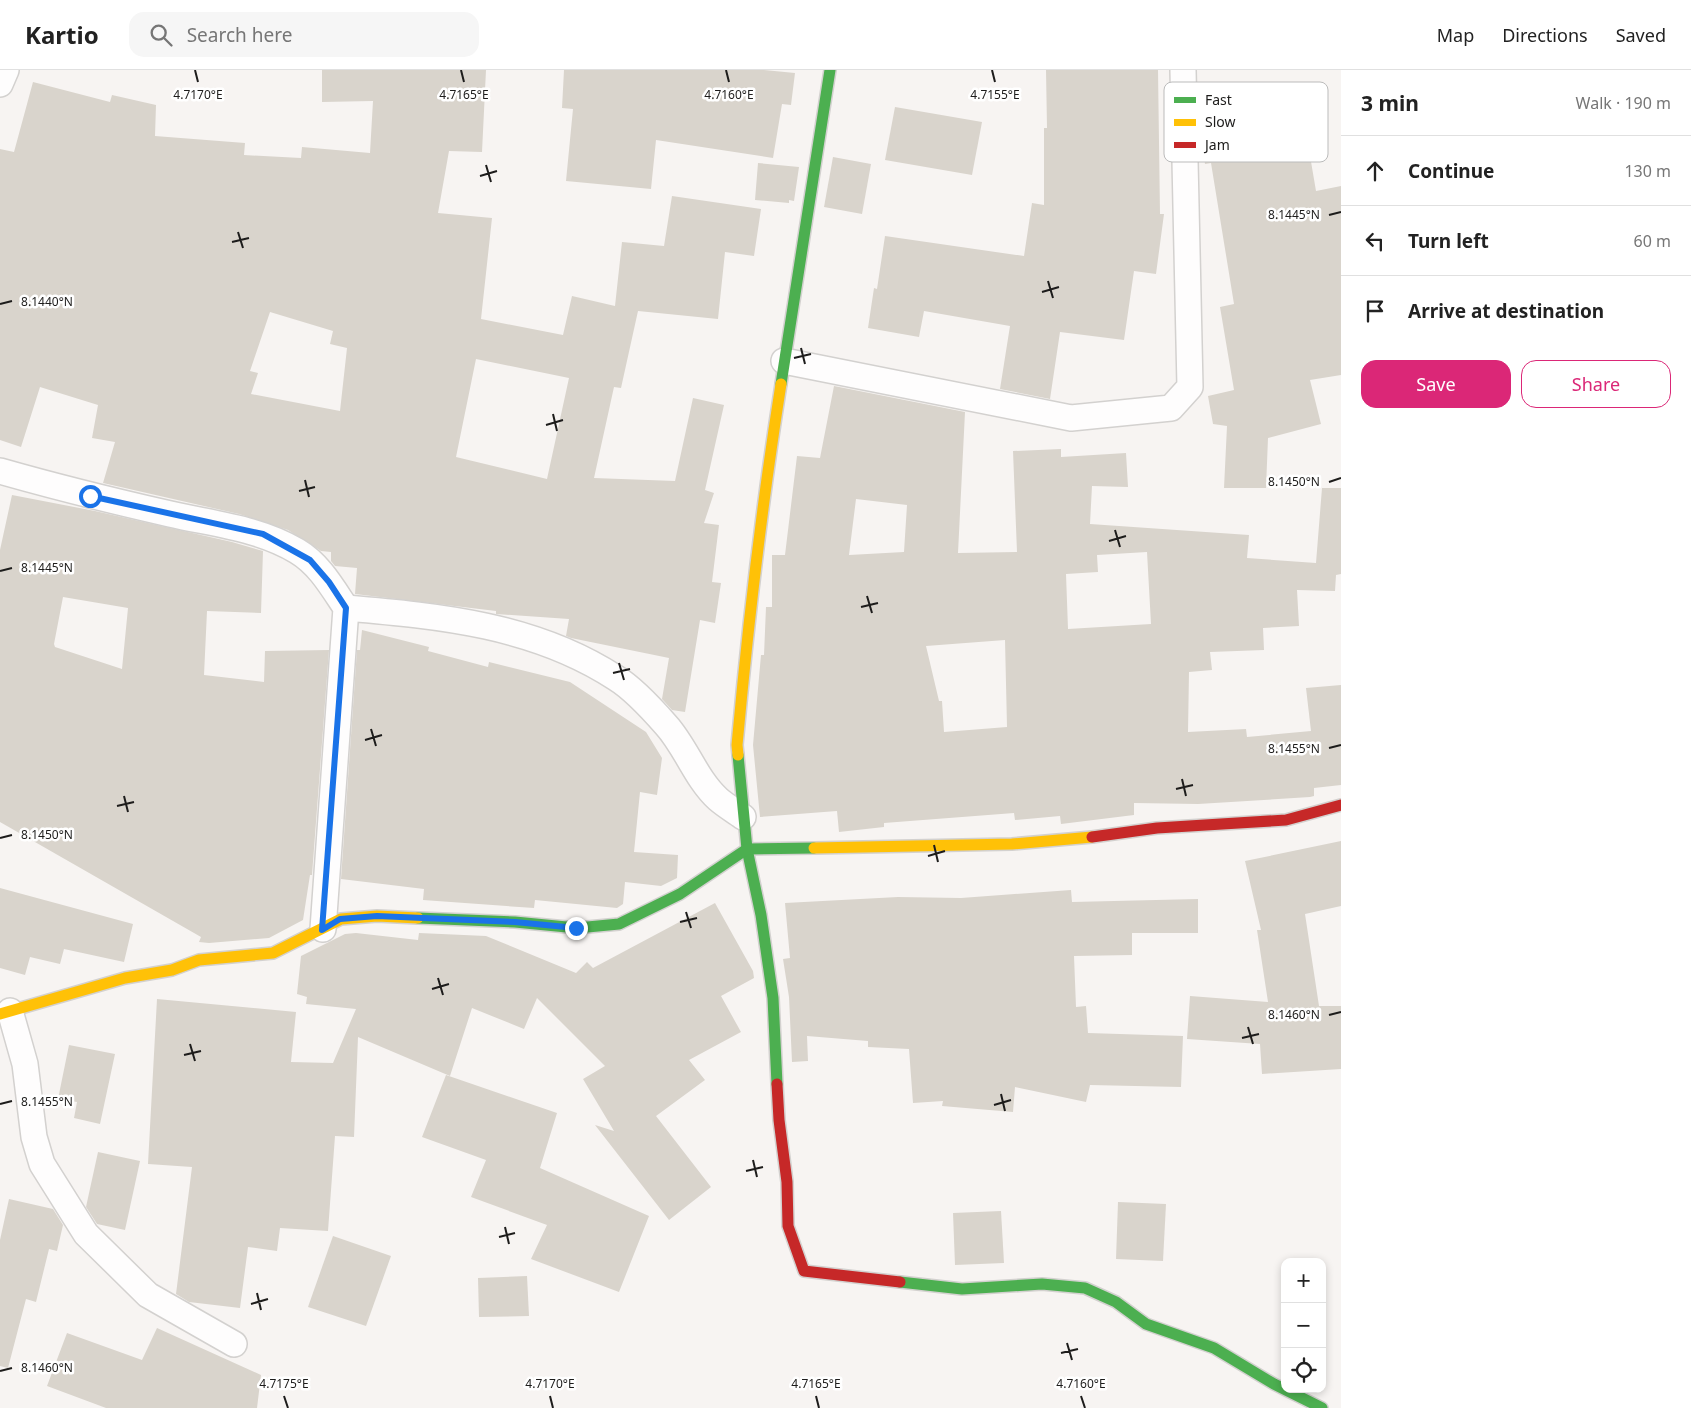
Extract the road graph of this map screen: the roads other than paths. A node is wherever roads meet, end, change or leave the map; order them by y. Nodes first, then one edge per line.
1 (6, 70) edge
2 (830, 70) edge
3 (0, 84) edge
4 (1185, 162) edge
5 (784, 360) junction
6 (0, 471) edge
7 (346, 608) junction
8 (1341, 805) edge
9 (744, 817) junction
10 (747, 849) junction
11 (322, 930) junction
12 (5, 1012) edge
13 (234, 1344) dead end
14 (1322, 1408) edge

1 - 3 street
2 - 5 street
4 - 5 street
5 - 9 street
6 - 7 street
7 - 9 street
7 - 11 street
8 - 10 street
9 - 10 street
10 - 11 street
10 - 14 street
11 - 12 street
12 - 13 street

